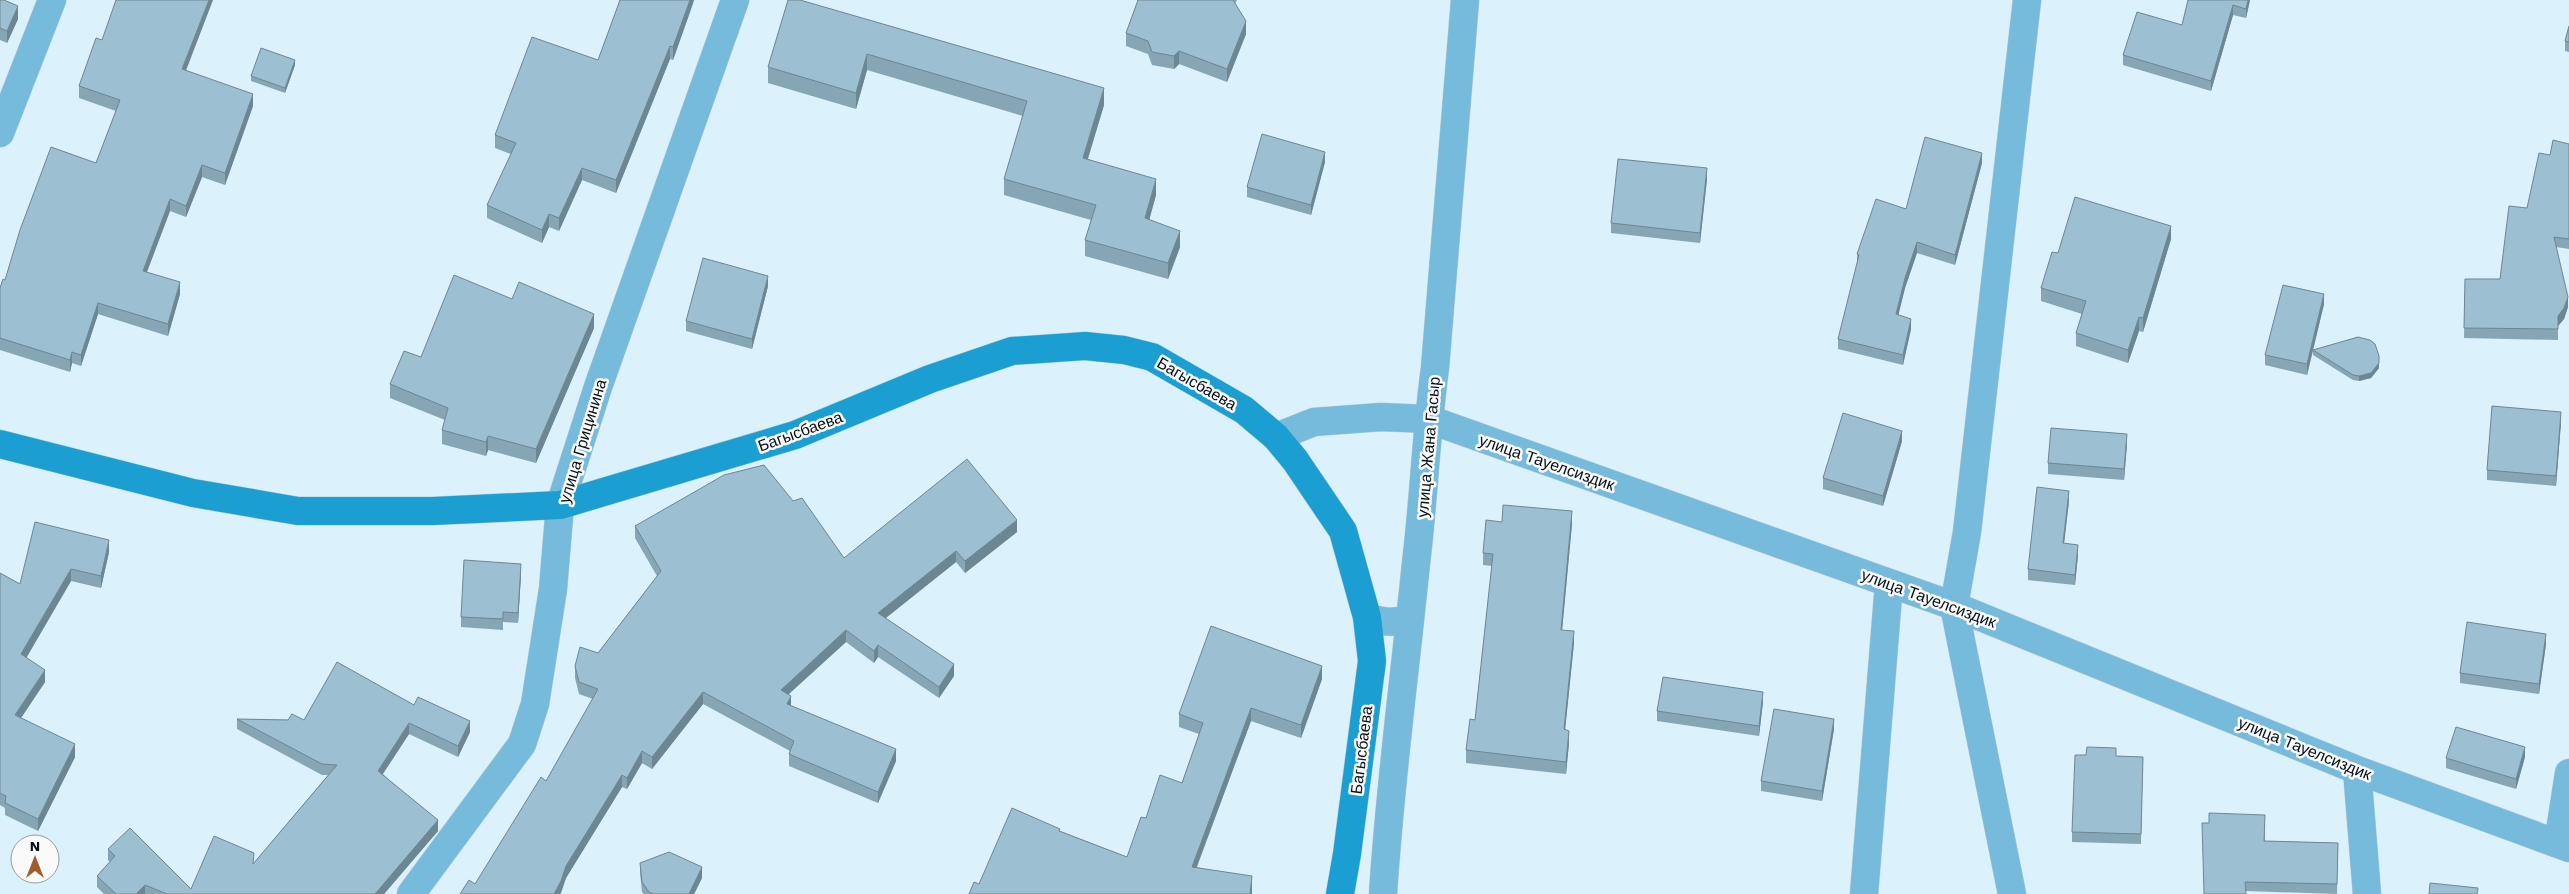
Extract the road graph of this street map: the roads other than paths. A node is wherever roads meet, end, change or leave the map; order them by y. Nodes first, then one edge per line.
1 (52, 0) edge
2 (735, 0) edge
3 (1465, 0) edge
4 (2027, 0) edge
5 (0, 133) edge
6 (1428, 419) junction
7 (1276, 437) junction
8 (0, 444) edge
9 (560, 505) junction
10 (1889, 583) junction
11 (1954, 606) junction
12 (1367, 617) junction
13 (1410, 618) junction
14 (2357, 770) junction
15 (2569, 773) edge
16 (2564, 846) edge
17 (1347, 854) junction
18 (1385, 859) junction
19 (411, 894) edge
20 (1340, 894) edge
21 (1383, 894) edge
22 (1864, 894) edge
23 (2012, 894) edge
24 (2367, 894) edge

1 - 5 street
2 - 9 street, улица Грицинина
3 - 6 street, улица Жана Гасыр
4 - 11 street
6 - 7 street, улица Тауелсиздик
6 - 10 street, улица Тауелсиздик
6 - 13 street, улица Жана Гасыр
7 - 9 street, Багысбаева
7 - 12 street, Багысбаева
8 - 9 street, Багысбаева
9 - 19 street, улица Грицинина
10 - 11 street, улица Тауелсиздик
10 - 22 street
11 - 14 street, улица Тауелсиздик
11 - 23 street
12 - 13 street
12 - 17 street, Багысбаева
13 - 18 street, улица Жана Гасыр
14 - 16 street, улица Тауелсиздик
14 - 24 street
15 - 16 street
17 - 18 street
17 - 20 street, Багысбаева
18 - 21 street, улица Жана Гасыр

